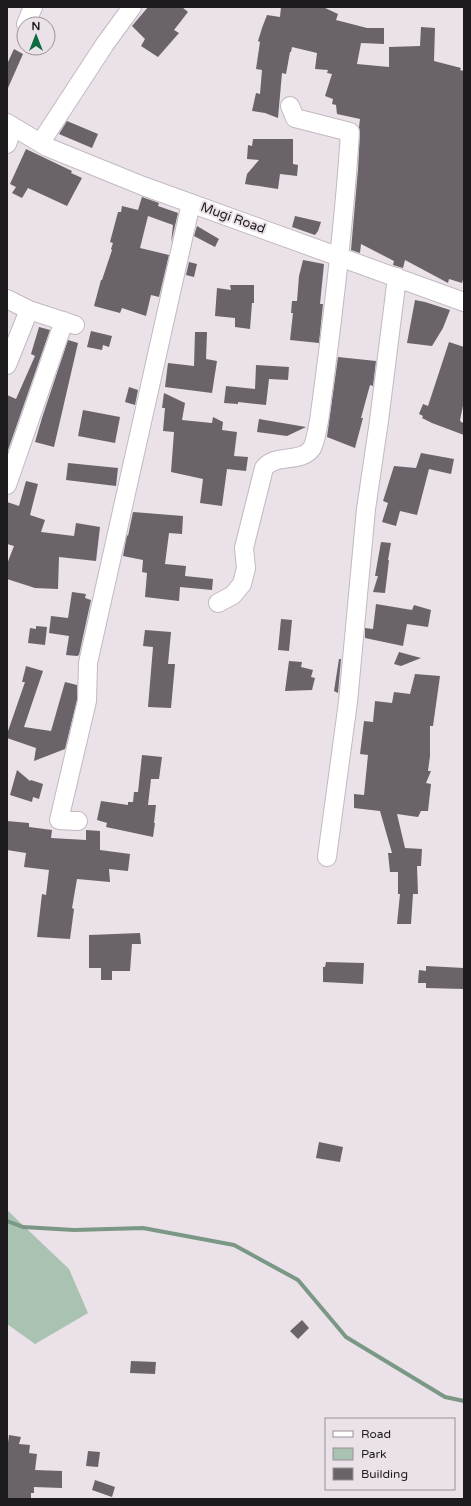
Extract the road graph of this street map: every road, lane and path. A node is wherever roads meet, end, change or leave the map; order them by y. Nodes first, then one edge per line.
1 (132, 7) edge
2 (290, 106) dead end
3 (10, 125) edge
4 (41, 142) junction
5 (7, 144) edge
6 (191, 203) junction
7 (339, 257) junction
8 (397, 277) junction
9 (7, 300) edge
10 (464, 302) edge
11 (29, 310) junction
12 (7, 365) edge
13 (7, 485) edge
14 (218, 603) dead end
15 (78, 821) dead end
16 (327, 857) dead end

1 - 4 street
2 - 7 street
3 - 4 street, Mugi Road
3 - 5 street
4 - 6 street, Mugi Road
6 - 7 street, Mugi Road
6 - 15 street
7 - 8 street, Mugi Road
7 - 14 street
8 - 10 street, Mugi Road
8 - 16 street
9 - 11 street
11 - 12 street
11 - 13 street

